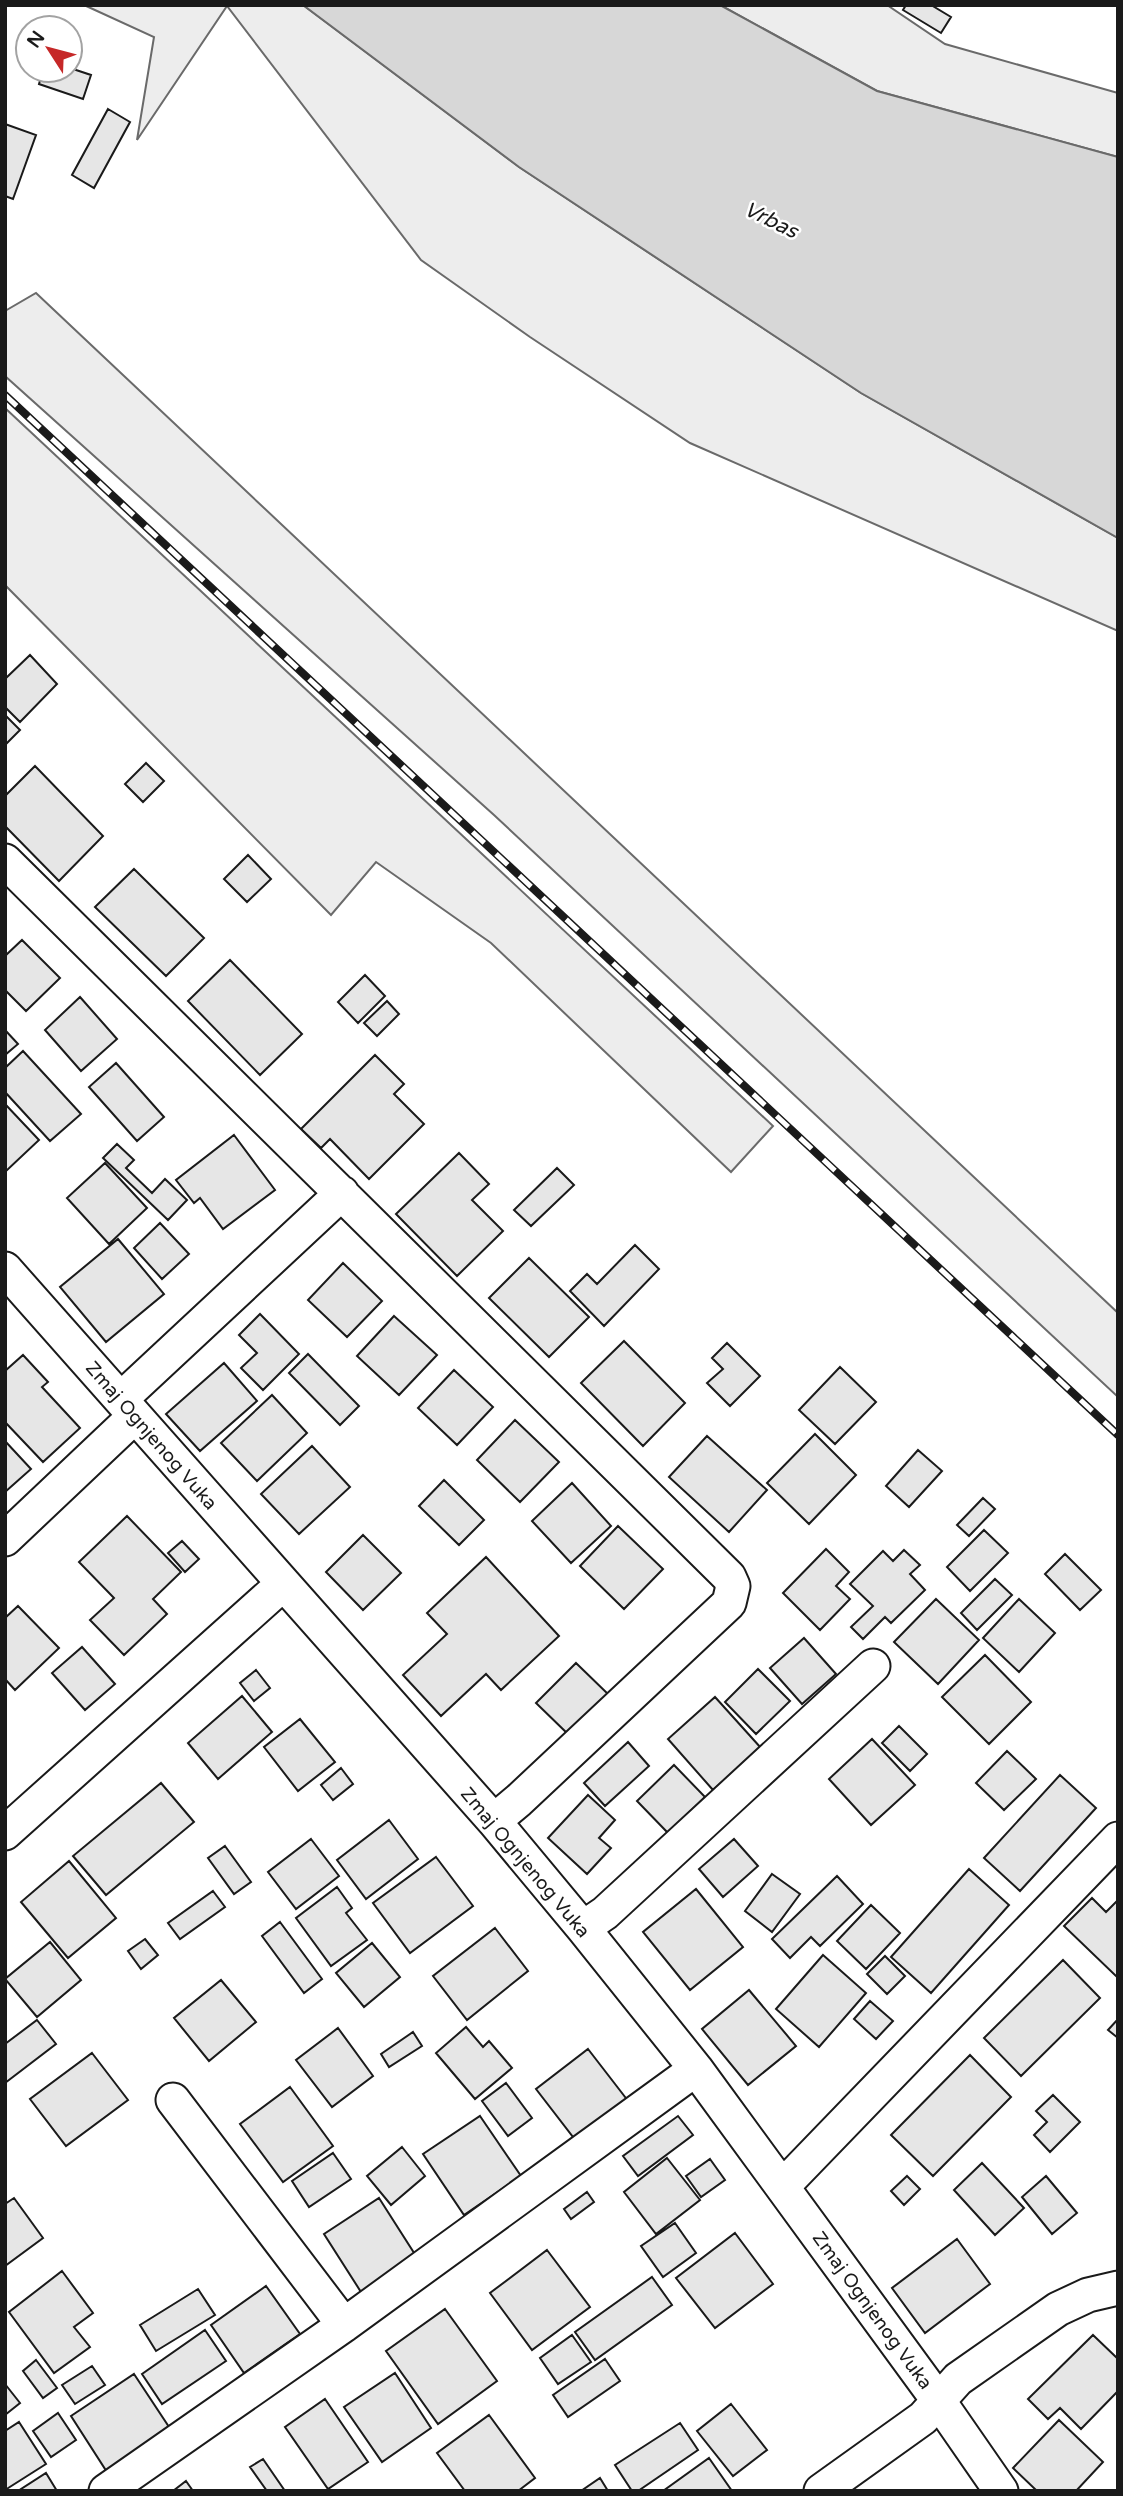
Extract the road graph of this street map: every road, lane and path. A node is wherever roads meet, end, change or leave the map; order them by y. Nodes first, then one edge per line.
1 (5, 861) edge
2 (342, 1193) junction
3 (5, 1269) edge
4 (128, 1408) junction
5 (5, 1539) edge
6 (283, 1584) junction
7 (873, 1667) dead end
8 (494, 1821) junction
9 (5, 1833) edge
10 (1118, 1839) edge
11 (583, 1928) junction
12 (696, 2069) junction
13 (173, 2100) dead end
14 (783, 2186) junction
15 (1118, 2288) edge
16 (344, 2325) junction
17 (938, 2400) junction
18 (106, 2491) edge
19 (821, 2491) edge
20 (1001, 2491) edge

1 - 2 street
2 - 4 street
2 - 8 street
3 - 4 street, Zmaj Ognjenog Vuka
4 - 5 street
4 - 6 street, Zmaj Ognjenog Vuka
6 - 8 street, Zmaj Ognjenog Vuka
6 - 9 street
7 - 11 street
8 - 11 street, Zmaj Ognjenog Vuka
10 - 14 street
11 - 12 street, Zmaj Ognjenog Vuka
12 - 14 street, Zmaj Ognjenog Vuka
12 - 16 street
13 - 16 street
14 - 17 street, Zmaj Ognjenog Vuka
15 - 17 street
16 - 18 street
17 - 19 street
17 - 20 street, Zmaj Ognjenog Vuka

